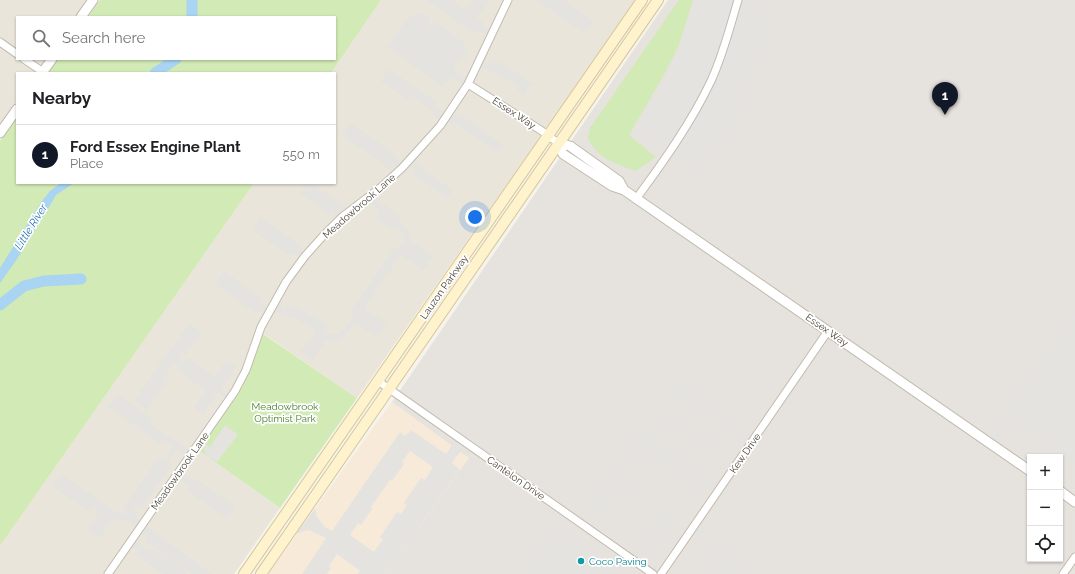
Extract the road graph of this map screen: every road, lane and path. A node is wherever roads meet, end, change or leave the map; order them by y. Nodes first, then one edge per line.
1 (93, 0) edge
2 (508, 0) edge
3 (642, 0) edge
4 (658, 0) edge
5 (738, 0) edge
6 (83, 16) edge
7 (0, 42) edge
8 (16, 53) edge
9 (25, 60) edge
10 (51, 60) edge
11 (41, 72) edge
12 (43, 72) edge
13 (468, 84) junction
14 (16, 110) edge
15 (0, 133) edge
16 (549, 136) junction
17 (558, 143) junction
18 (636, 199) junction
19 (828, 331) junction
20 (378, 381) junction
21 (390, 389) junction
22 (1027, 469) edge
23 (1063, 493) edge
24 (1075, 502) edge
25 (1075, 557) edge
26 (108, 574) edge
27 (244, 574) edge
28 (261, 574) edge
29 (653, 574) edge
30 (661, 574) edge
31 (1063, 574) edge

1 - 6 street
2 - 13 street, Meadowbrook Lane
3 - 16 main road, Lauzon Parkway
4 - 17 main road, Lauzon Parkway
5 - 18 street
7 - 8 street
9 - 11 street
10 - 12 street
13 - 16 street, Essex Way
13 - 26 street, Meadowbrook Lane
14 - 15 street
16 - 17 street, Essex Way
16 - 20 main road, Lauzon Parkway
17 - 18 street, Essex Way
17 - 21 main road, Lauzon Parkway
18 - 19 street, Essex Way
19 - 22 street, Essex Way
19 - 30 street, Kew Drive
20 - 21 street, Cantelon Drive
20 - 27 main road, Lauzon Parkway
21 - 28 main road, Lauzon Parkway
21 - 29 street, Cantelon Drive
23 - 24 street
25 - 31 street

